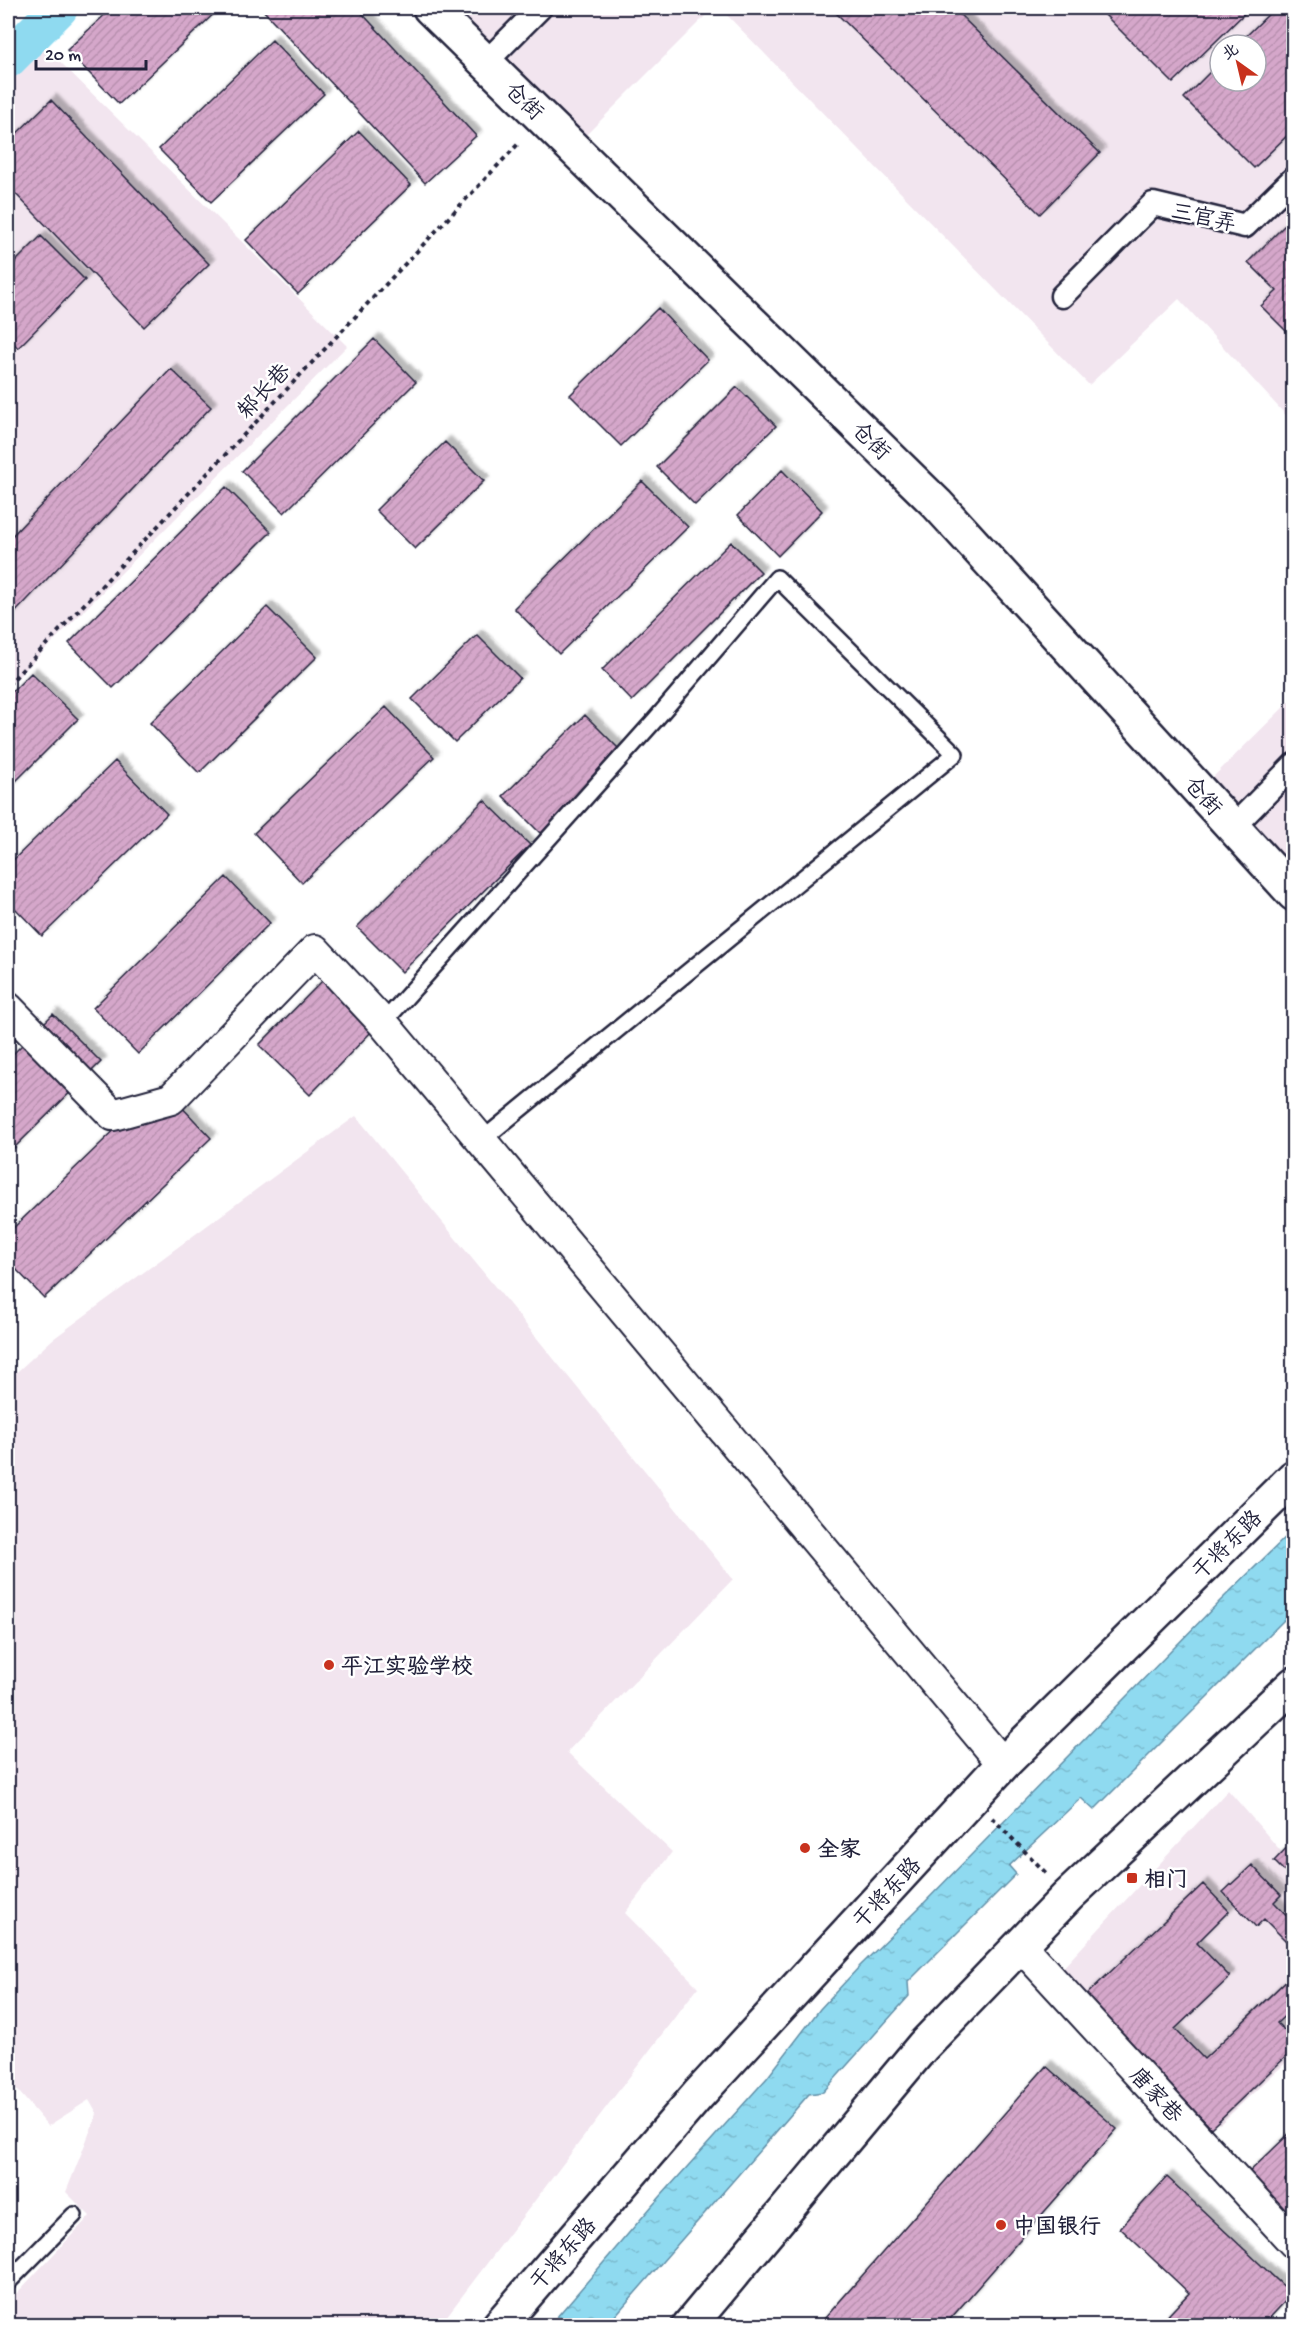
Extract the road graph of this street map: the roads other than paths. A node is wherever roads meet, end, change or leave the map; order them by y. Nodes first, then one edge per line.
1 (430, 8) edge
2 (540, 8) edge
3 (486, 62) junction
4 (1293, 178) edge
5 (1062, 296) dead end
6 (1293, 765) edge
7 (1233, 827) junction
8 (1293, 894) edge
9 (8, 1008) edge
10 (382, 1023) junction
11 (482, 1140) junction
12 (1293, 1477) edge
13 (1293, 1684) edge
14 (1003, 1764) junction
15 (1020, 1945) junction
16 (74, 2216) dead end
17 (1293, 2243) edge
18 (8, 2282) edge
19 (499, 2325) edge
20 (689, 2325) edge

1 - 3 main road, 仓街
2 - 3 street
3 - 7 main road, 仓街
4 - 5 street, 三官弄
6 - 7 street
7 - 8 main road, 仓街
9 - 10 street
10 - 11 street
10 - 11 lane
11 - 14 street
12 - 14 main road, 干将东路
13 - 15 main road
14 - 19 main road, 干将东路
15 - 17 street, 唐家巷
15 - 20 main road
16 - 18 lane

